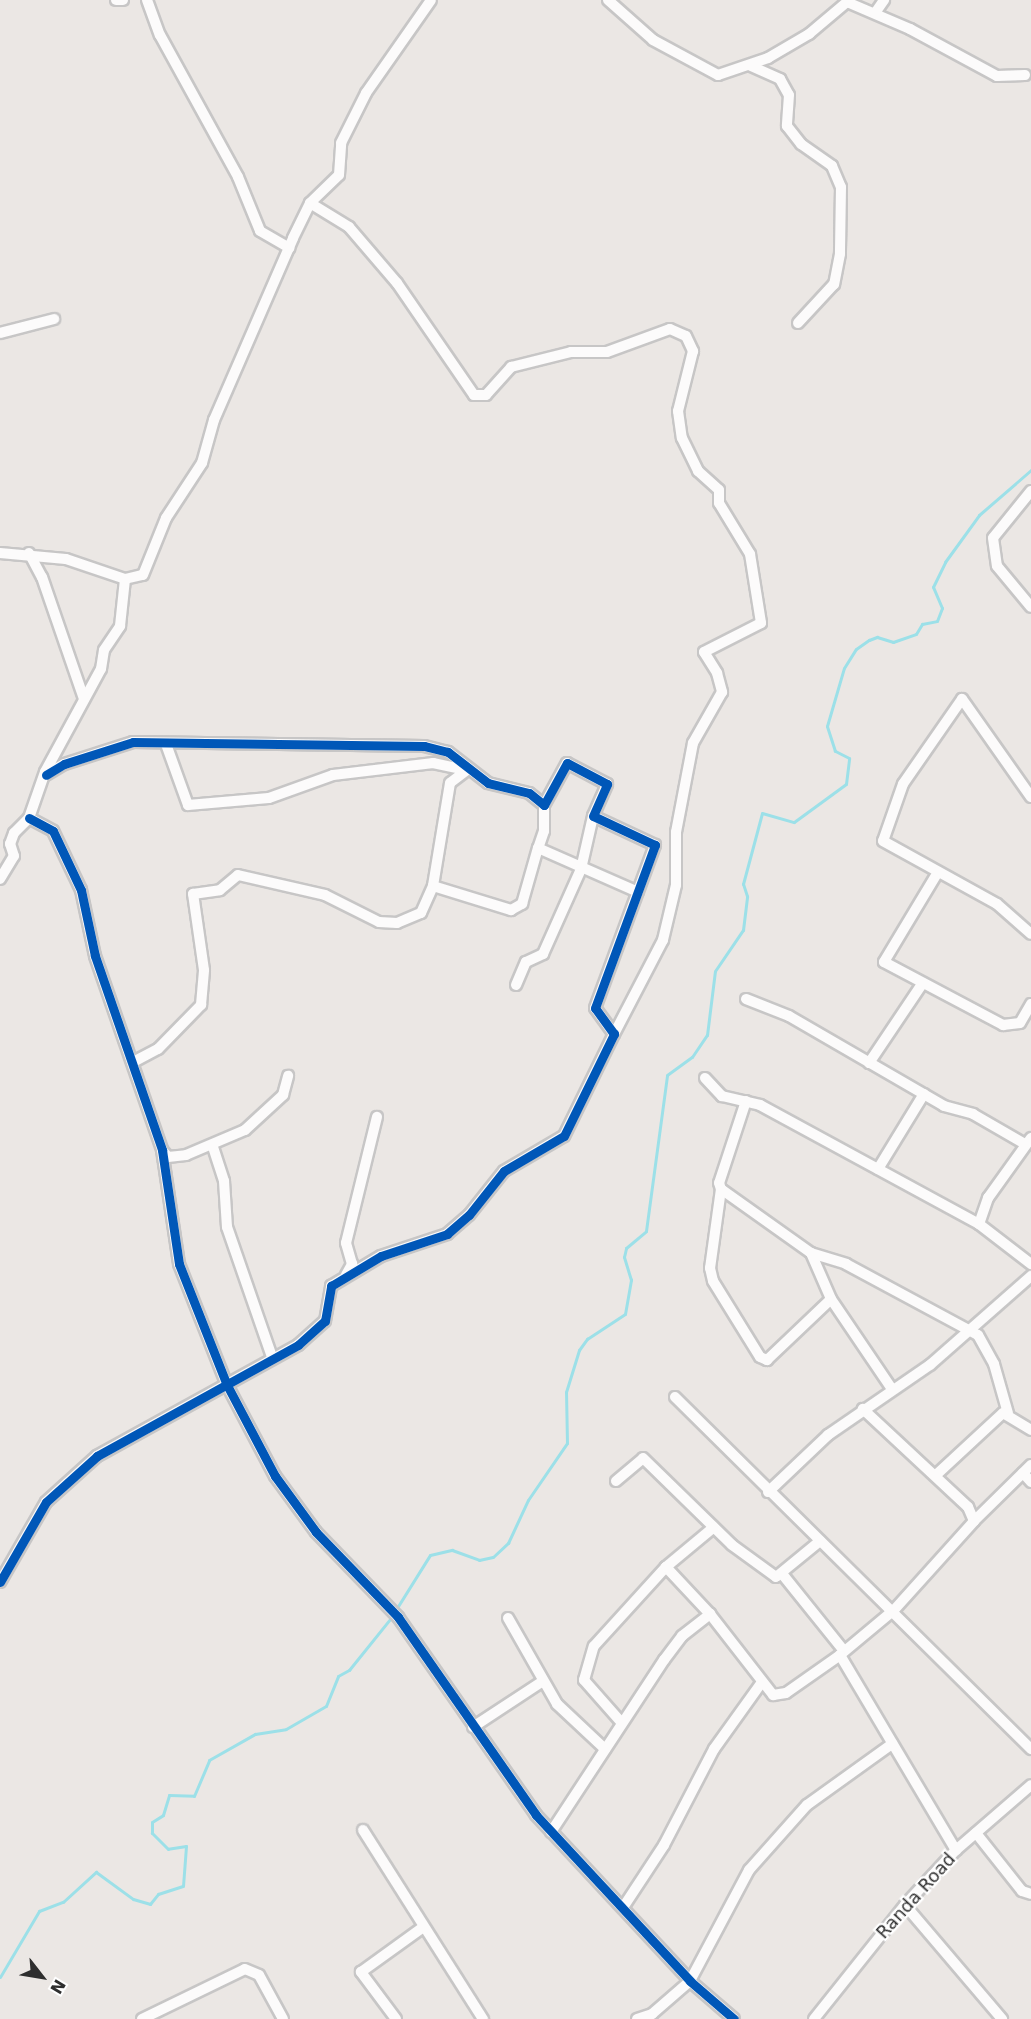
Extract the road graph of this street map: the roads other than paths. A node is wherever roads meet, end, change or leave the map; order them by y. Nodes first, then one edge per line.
1 (116, 0) edge
2 (123, 0) edge
3 (147, 0) edge
4 (608, 0) edge
5 (885, 0) edge
6 (428, 2) edge
7 (875, 13) junction
8 (751, 66) junction
9 (1025, 75) dead end
10 (310, 203) junction
11 (290, 248) junction
12 (54, 319) dead end
13 (798, 323) dead end
14 (0, 333) edge
15 (1031, 491) edge
16 (29, 553) junction
17 (0, 554) edge
18 (125, 579) junction
19 (1031, 608) edge
20 (84, 699) junction
21 (166, 744) junction
22 (467, 770) junction
23 (46, 775) junction
24 (1031, 797) edge
25 (544, 805) junction
26 (593, 816) junction
27 (29, 818) junction
28 (538, 848) junction
29 (581, 869) junction
30 (938, 872) junction
31 (0, 879) edge
32 (433, 886) junction
33 (638, 892) junction
34 (1031, 934) edge
35 (922, 984) junction
36 (516, 985) dead end
37 (746, 999) dead end
38 (1031, 1005) edge
39 (614, 1034) junction
40 (135, 1061) junction
41 (869, 1063) junction
42 (288, 1076) dead end
43 (705, 1077) dead end
44 (924, 1094) junction
45 (746, 1101) junction
46 (377, 1117) dead end
47 (1028, 1141) edge
48 (213, 1148) junction
49 (162, 1150) junction
50 (878, 1169) junction
51 (721, 1189) junction
52 (979, 1224) junction
53 (811, 1253) junction
54 (1031, 1264) edge
55 (1031, 1276) edge
56 (341, 1281) junction
57 (831, 1299) junction
58 (973, 1331) junction
59 (272, 1357) junction
60 (227, 1385) junction
61 (892, 1389) junction
62 (675, 1397) dead end
63 (863, 1409) junction
64 (1008, 1413) junction
65 (1031, 1430) edge
66 (1031, 1465) edge
67 (1023, 1473) junction
68 (936, 1475) junction
69 (616, 1481) dead end
70 (1031, 1482) edge
71 (768, 1492) junction
72 (974, 1521) junction
73 (714, 1527) junction
74 (820, 1541) junction
75 (666, 1567) junction
76 (783, 1575) junction
77 (0, 1582) edge
78 (894, 1610) junction
79 (710, 1614) junction
80 (508, 1618) dead end
81 (842, 1653) junction
82 (543, 1681) junction
83 (762, 1682) junction
84 (621, 1722) junction
85 (472, 1728) junction
86 (892, 1744) junction
87 (605, 1749) junction
88 (1031, 1749) edge
89 (1031, 1785) edge
90 (363, 1830) dead end
91 (551, 1832) junction
92 (976, 1833) junction
93 (956, 1850) junction
94 (1030, 1897) edge
95 (905, 1905) junction
96 (624, 1906) junction
97 (422, 1928) junction
98 (690, 1981) junction
99 (142, 2019) edge
100 (284, 2019) edge
101 (396, 2019) edge
102 (483, 2019) edge
103 (637, 2019) edge
104 (734, 2019) edge
105 (814, 2019) edge
106 (1002, 2019) edge

1 - 2 street
3 - 11 street
4 - 8 street
5 - 7 street
6 - 10 street
7 - 8 street
7 - 9 street
8 - 13 street
10 - 11 street
10 - 39 street
11 - 18 street
12 - 14 street
15 - 19 street
16 - 17 street
16 - 18 street
16 - 20 street
18 - 20 street
20 - 23 street
21 - 22 street
21 - 22 street
21 - 23 street
22 - 25 street
22 - 32 street
23 - 27 street
24 - 30 street
25 - 26 street
25 - 28 street
26 - 29 street
26 - 33 street
27 - 31 street
27 - 40 street
28 - 29 street
28 - 32 street
29 - 33 street
29 - 36 street
30 - 34 street
30 - 35 street
32 - 40 street
33 - 39 street
35 - 38 street
35 - 41 street
37 - 41 street
39 - 56 street
40 - 49 street
41 - 44 street
42 - 48 street
43 - 45 street
44 - 47 street
44 - 50 street
45 - 50 street
45 - 51 street
46 - 56 street
47 - 52 street
48 - 49 street
48 - 59 street
49 - 60 street
50 - 52 street
51 - 53 street
51 - 57 street
52 - 54 street
53 - 57 street
53 - 58 street
55 - 58 street
56 - 59 street
57 - 61 street
58 - 61 street
58 - 64 street
59 - 60 street
60 - 77 street
60 - 85 street
61 - 63 street
62 - 71 street
63 - 68 street
63 - 71 street
64 - 65 street
64 - 68 street
66 - 67 street
67 - 70 street
67 - 72 street
68 - 72 street
69 - 73 street
71 - 74 street
72 - 78 street
73 - 75 street
73 - 76 street
74 - 76 street
74 - 78 street
75 - 79 street
75 - 84 street
76 - 81 street
78 - 81 street
78 - 88 street
79 - 83 street
79 - 84 street
80 - 82 street
81 - 83 street
81 - 86 street
82 - 85 street
82 - 87 street
83 - 96 street
84 - 87 street
85 - 91 street
86 - 93 street
86 - 98 street
87 - 91 street
89 - 92 street, Randa Road
90 - 97 street
91 - 96 street
92 - 93 street, Randa Road
92 - 94 street
93 - 95 street, Randa Road
95 - 105 street, Randa Road
95 - 106 street
96 - 98 street
97 - 101 street
97 - 102 street
98 - 103 street
98 - 104 street
99 - 100 street

